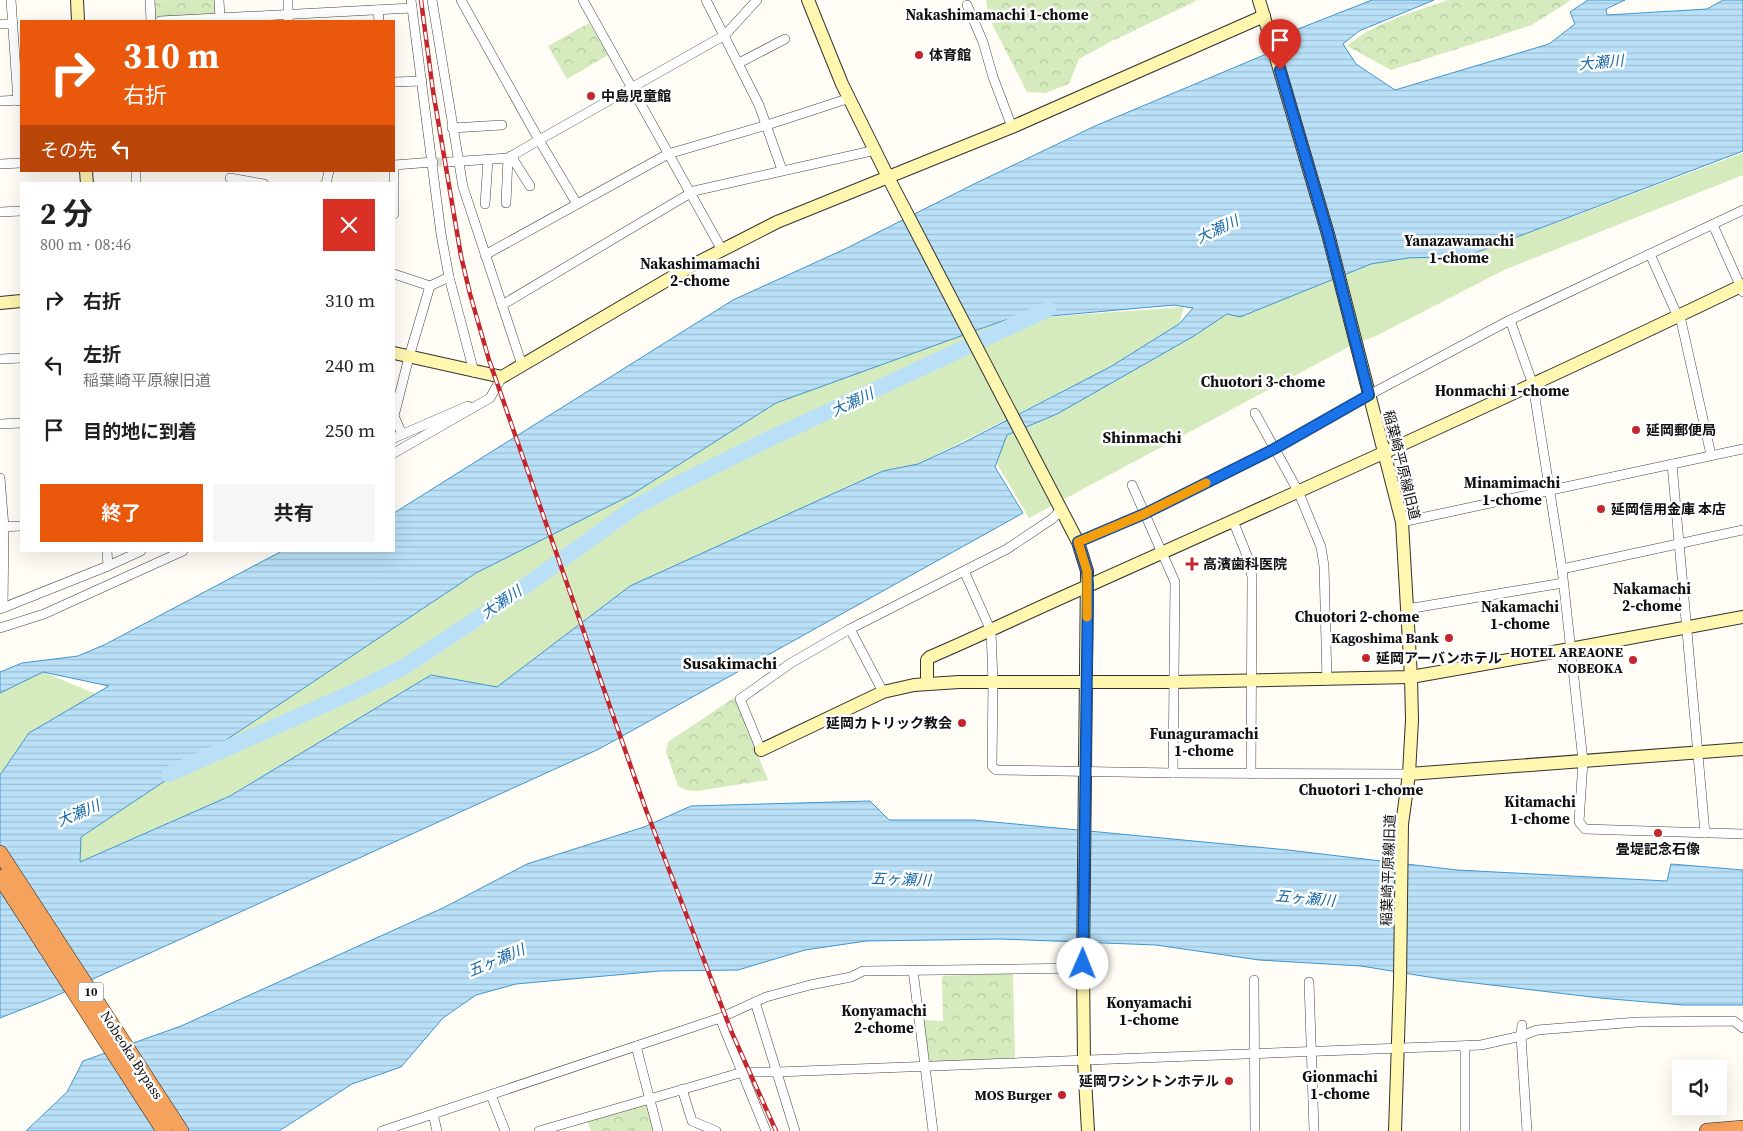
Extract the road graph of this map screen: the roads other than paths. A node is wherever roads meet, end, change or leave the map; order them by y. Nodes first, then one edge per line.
1 (12, 0) edge
2 (77, 0) edge
3 (150, 0) edge
4 (219, 0) edge
5 (288, 0) edge
6 (461, 0) edge
7 (583, 0) edge
8 (706, 0) edge
9 (757, 0) edge
10 (808, 0) edge
11 (1259, 0) edge
12 (435, 1) edge
13 (412, 4) edge
14 (967, 5) dead end
15 (378, 10) junction
16 (1264, 16) junction
17 (334, 17) edge
18 (220, 18) junction
19 (288, 18) edge
20 (78, 20) edge
21 (151, 20) edge
22 (180, 20) edge
23 (379, 20) edge
24 (0, 24) edge
25 (13, 24) junction
26 (725, 35) junction
27 (786, 39) dead end
28 (738, 63) junction
29 (422, 81) junction
30 (395, 82) edge
31 (633, 87) junction
32 (850, 98) junction
33 (19, 100) edge
34 (0, 101) edge
35 (502, 125) dead end
36 (767, 125) junction
37 (1012, 127) junction
38 (452, 128) junction
39 (539, 140) junction
40 (876, 150) junction
41 (668, 154) junction
42 (510, 157) junction
43 (488, 160) junction
44 (432, 162) junction
45 (453, 162) junction
46 (20, 163) edge
47 (0, 164) edge
48 (395, 165) edge
49 (782, 170) junction
50 (230, 178) edge
51 (890, 180) junction
52 (253, 182) edge
53 (530, 186) dead end
54 (690, 192) junction
55 (506, 203) dead end
56 (485, 204) dead end
57 (577, 204) junction
58 (1743, 210) edge
59 (0, 212) edge
60 (20, 212) edge
61 (1713, 225) junction
62 (722, 250) junction
63 (1650, 254) junction
64 (485, 256) junction
65 (395, 274) edge
66 (449, 277) junction
67 (430, 286) junction
68 (1742, 288) edge
69 (20, 301) edge
70 (0, 303) edge
71 (502, 305) junction
72 (1679, 316) junction
73 (1510, 320) junction
74 (395, 353) edge
75 (409, 357) junction
76 (20, 358) edge
77 (0, 359) edge
78 (522, 365) junction
79 (474, 372) junction
80 (502, 377) junction
81 (1533, 385) junction
82 (1369, 395) junction
83 (490, 398) junction
84 (395, 412) edge
85 (1255, 412) dead end
86 (395, 421) edge
87 (20, 423) edge
88 (0, 424) edge
89 (398, 436) edge
90 (1274, 449) junction
91 (1743, 449) edge
92 (395, 452) edge
93 (1383, 452) junction
94 (1711, 455) junction
95 (1672, 464) junction
96 (0, 478) edge
97 (1132, 485) dead end
98 (1549, 490) junction
99 (1298, 491) junction
100 (1060, 508) junction
101 (1144, 514) junction
102 (1233, 521) junction
103 (1402, 522) junction
104 (20, 526) edge
105 (2, 527) edge
106 (1743, 530) edge
107 (1078, 542) junction
108 (1678, 544) junction
109 (107, 552) edge
110 (139, 552) edge
111 (181, 552) edge
112 (1162, 553) junction
113 (108, 566) junction
114 (1562, 569) junction
115 (964, 571) junction
116 (1563, 583) junction
117 (1088, 585) junction
118 (1, 608) edge
119 (1407, 609) junction
120 (1743, 616) edge
121 (1686, 627) junction
122 (0, 628) edge
123 (850, 629) junction
124 (991, 631) junction
125 (1570, 649) junction
126 (1411, 677) junction
127 (1327, 680) junction
128 (1086, 681) junction
129 (1252, 681) junction
130 (993, 682) junction
131 (1174, 682) junction
132 (926, 684) junction
133 (883, 692) junction
134 (1743, 749) edge
135 (761, 750) joint
136 (1698, 753) junction
137 (1582, 761) junction
138 (1085, 772) junction
139 (1173, 773) junction
140 (1251, 774) junction
141 (1409, 774) junction
142 (1705, 834) junction
143 (1743, 834) edge
144 (0, 853) edge
145 (0, 877) edge
146 (1083, 966) junction
147 (913, 970) junction
148 (1254, 980) dead end
149 (1309, 982) dead end
150 (754, 1002) junction
151 (720, 1018) junction
152 (1522, 1025) dead end
153 (1743, 1028) edge
154 (1521, 1036) junction
155 (636, 1046) junction
156 (1465, 1046) junction
157 (1397, 1048) junction
158 (1310, 1051) junction
159 (1254, 1054) junction
160 (1084, 1061) junction
161 (925, 1066) junction
162 (743, 1072) junction
163 (777, 1072) junction
164 (682, 1089) junction
165 (491, 1095) junction
166 (649, 1099) junction
167 (433, 1114) junction
168 (1743, 1128) edge
169 (164, 1131) edge
170 (181, 1131) edge
171 (382, 1131) edge
172 (437, 1131) edge
173 (505, 1131) edge
174 (539, 1131) edge
175 (658, 1131) edge
176 (716, 1131) edge
177 (766, 1131) edge
178 (796, 1131) edge
179 (933, 1131) edge
180 (1088, 1131) edge
181 (1255, 1131) edge
182 (1314, 1131) edge
183 (1395, 1131) edge
184 (1465, 1131) edge
185 (1527, 1131) edge
186 (1707, 1131) edge

1 - 25 street
2 - 20 street
3 - 21 street
4 - 18 street
5 - 19 street
6 - 39 street
7 - 31 street
8 - 26 street
9 - 26 street
10 - 32 street
11 - 16 street, 稲葉崎平原線旧道
12 - 38 street
13 - 15 street
13 - 29 street
14 - 37 street
15 - 17 street
15 - 23 street
16 - 37 street
16 - 82 street, 稲葉崎平原線旧道
17 - 19 street
18 - 19 street
18 - 22 street
24 - 25 street
25 - 33 street
26 - 28 street
26 - 31 street
27 - 28 street
28 - 36 street
29 - 30 street
29 - 44 street
31 - 39 street
31 - 41 street
32 - 36 street
32 - 40 street
33 - 34 street
35 - 38 street
36 - 41 street
36 - 49 street
37 - 51 street
38 - 45 street
39 - 42 street
39 - 57 street
40 - 49 street
40 - 51 street
41 - 54 street
41 - 57 street
42 - 43 street
42 - 53 street
42 - 55 street
43 - 45 street
43 - 56 street
44 - 48 street
44 - 66 street
45 - 64 street
46 - 47 street
49 - 54 street
50 - 52 street
51 - 62 street
51 - 100 street
54 - 62 street
54 - 71 street
57 - 64 street
58 - 61 street
59 - 60 street
61 - 63 street
61 - 68 street
62 - 78 street
63 - 72 street
63 - 73 street
64 - 71 street
65 - 67 street
66 - 67 street
66 - 79 street
67 - 75 street
68 - 72 street
69 - 70 street
71 - 78 street
72 - 81 street
72 - 94 street
73 - 81 street
73 - 82 street
74 - 75 street
75 - 79 street
75 - 84 street
76 - 77 street
78 - 80 street
79 - 80 street
80 - 83 street
81 - 93 street
81 - 98 street
82 - 90 street
82 - 93 street, 稲葉崎平原線旧道
83 - 89 street
83 - 92 street
85 - 90 street
86 - 89 street
87 - 88 street
90 - 99 street
90 - 101 street
91 - 94 street
93 - 99 street
93 - 103 street, 稲葉崎平原線旧道
94 - 95 street
95 - 98 street
95 - 108 street
96 - 105 street
97 - 101 street
98 - 103 street
98 - 114 street
99 - 102 street
99 - 127 street
100 - 107 street
100 - 115 street
101 - 107 street
101 - 112 street
102 - 112 street
102 - 129 street
103 - 119 street, 稲葉崎平原線旧道
104 - 105 street
105 - 118 street
106 - 108 street
107 - 117 street
108 - 114 street
108 - 121 street
109 - 113 street
110 - 113 street
111 - 122 street
112 - 117 street
112 - 131 street
113 - 118 street
114 - 116 street
115 - 123 street
115 - 124 street
116 - 119 street
116 - 125 street
117 - 124 street
117 - 128 street
119 - 126 street, 稲葉崎平原線旧道
120 - 121 street
121 - 125 street
121 - 136 street
123 - 133 street
123 - 135 street
124 - 130 street
124 - 132 street
125 - 126 street
125 - 137 street
126 - 127 street
126 - 141 street, 稲葉崎平原線旧道
127 - 129 street
128 - 130 street
128 - 131 street
128 - 138 street
129 - 131 street
129 - 140 street
130 - 132 street
130 - 138 street
131 - 139 street
132 - 133 street
133 - 135 street
134 - 136 street
136 - 137 street
136 - 142 street
137 - 141 street
137 - 142 street
138 - 139 street
138 - 146 street
139 - 140 street
140 - 141 street
141 - 157 street, 稲葉崎平原線旧道
142 - 143 street
144 - 170 highway, Nobeoka Bypass / 10
145 - 169 highway, Nobeoka Bypass / 10
146 - 147 street
146 - 160 street
147 - 150 street
147 - 161 street
148 - 159 street
149 - 158 street
150 - 151 street
150 - 163 street
151 - 155 street
151 - 162 street
152 - 154 street
153 - 154 street
154 - 156 street
154 - 185 street
155 - 165 street
155 - 166 street
156 - 157 street
156 - 184 street
157 - 158 street
157 - 183 street, 稲葉崎平原線旧道
158 - 159 street
158 - 182 street
159 - 160 street
159 - 181 street
160 - 161 street
160 - 180 street
161 - 163 street
161 - 179 street
162 - 163 street
162 - 164 street
162 - 177 street
163 - 178 street
164 - 166 street
164 - 176 street
165 - 167 street
165 - 173 street
166 - 174 street
166 - 175 street
167 - 171 street
167 - 172 street
168 - 186 highway

